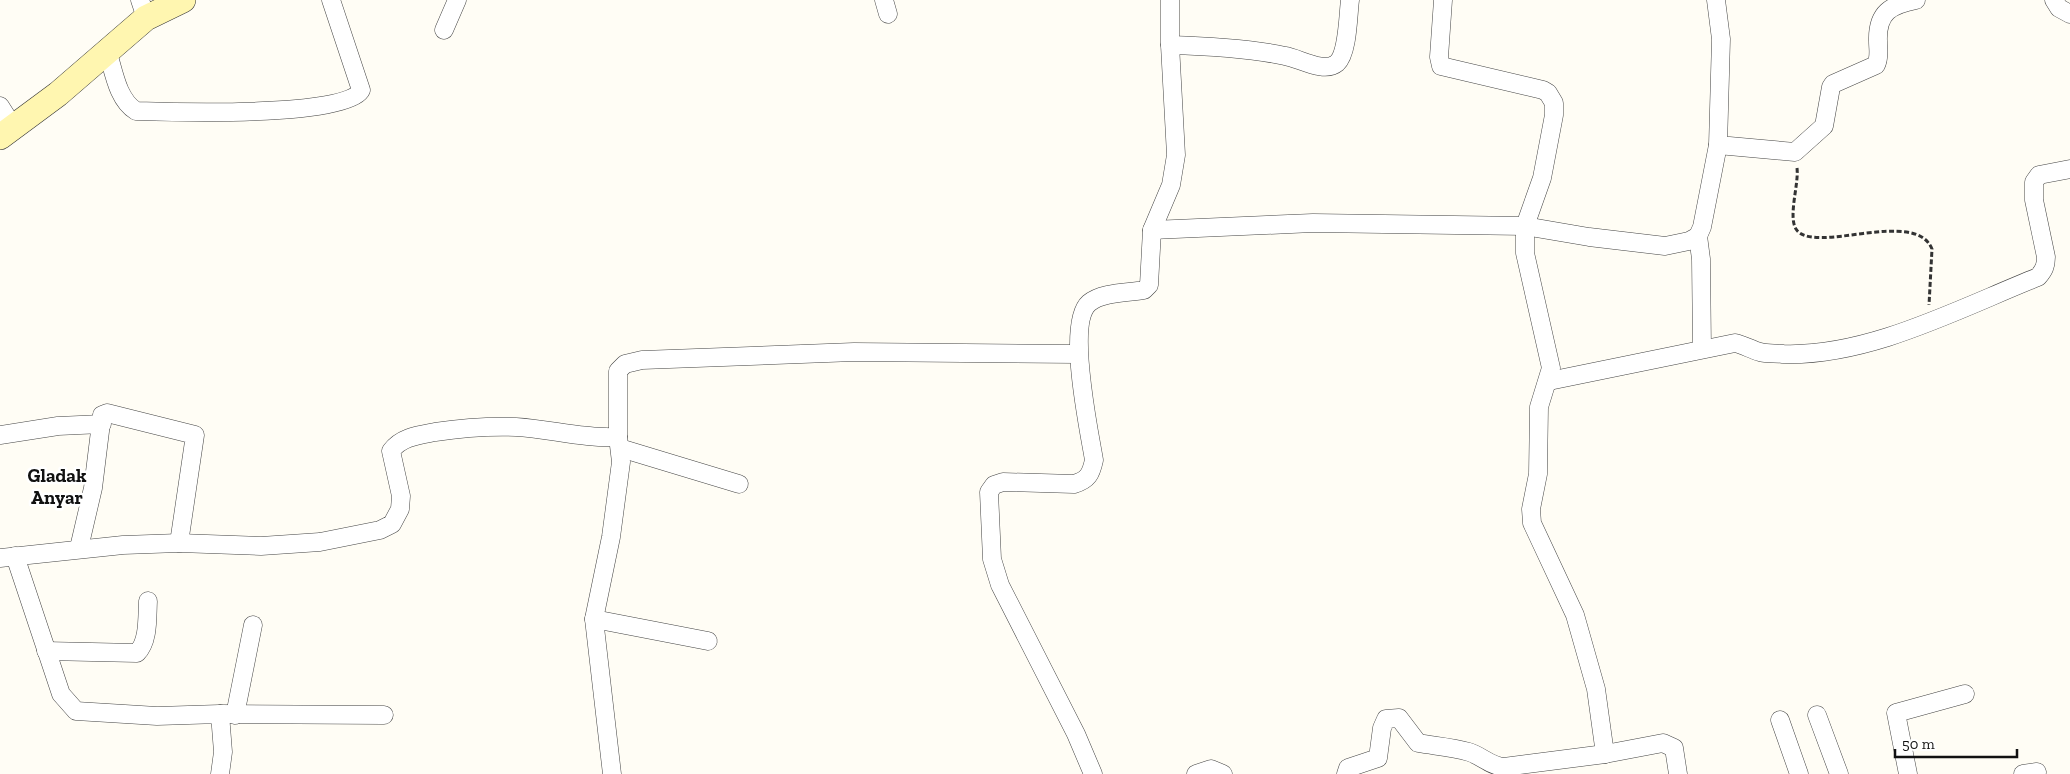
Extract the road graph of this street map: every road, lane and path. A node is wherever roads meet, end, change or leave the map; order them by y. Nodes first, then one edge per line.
1 (183, 0) edge
2 (331, 0) edge
3 (456, 0) edge
4 (1170, 0) edge
5 (1350, 0) edge
6 (1443, 0) edge
7 (1716, 0) edge
8 (1916, 0) edge
9 (2054, 0) edge
10 (143, 9) edge
11 (2070, 14) edge
12 (444, 30) dead end
13 (1170, 45) junction
14 (108, 53) junction
15 (0, 106) edge
16 (7, 133) edge
17 (1718, 145) junction
18 (1795, 152) junction
19 (2070, 170) edge
20 (1526, 226) junction
21 (1152, 230) junction
22 (1698, 236) junction
23 (1929, 321) junction
24 (1702, 349) junction
25 (1077, 354) junction
26 (1548, 381) junction
27 (102, 424) junction
28 (0, 434) edge
29 (619, 443) junction
30 (739, 484) dead end
31 (179, 543) junction
32 (79, 548) junction
33 (8, 557) edge
34 (148, 601) dead end
35 (594, 619) junction
36 (253, 625) dead end
37 (708, 641) dead end
38 (46, 651) junction
39 (1964, 694) dead end
40 (228, 715) junction
41 (384, 715) dead end
42 (1817, 715) dead end
43 (1780, 720) dead end
44 (1605, 754) junction
45 (1495, 770) edge
46 (220, 774) edge
47 (612, 774) edge
48 (1093, 774) edge
49 (1196, 774) edge
50 (1223, 774) edge
51 (1346, 774) edge
52 (1678, 774) edge
53 (1799, 774) edge
54 (1838, 774) edge
55 (1908, 774) edge

1 - 10 main road
2 - 14 street
3 - 12 street
4 - 13 street
5 - 13 street
6 - 20 street
7 - 17 street
8 - 18 street
9 - 11 street
10 - 14 main road
13 - 21 street
14 - 16 main road
15 - 16 street
17 - 18 street
17 - 22 street
18 - 23 path
19 - 23 street
20 - 21 street
20 - 22 street
20 - 26 street
21 - 25 street
22 - 24 street
23 - 24 street
24 - 26 street
25 - 29 street
25 - 48 street
26 - 44 street
27 - 28 street
27 - 31 street
27 - 32 street
29 - 30 street
29 - 31 street
29 - 35 street
31 - 32 street
32 - 33 street
33 - 38 street
34 - 38 street
35 - 37 street
35 - 47 street
36 - 40 street
38 - 40 street
39 - 55 street
40 - 41 street
40 - 46 street
42 - 54 street
43 - 53 street
44 - 45 street
44 - 52 street
45 - 51 street
49 - 50 street

